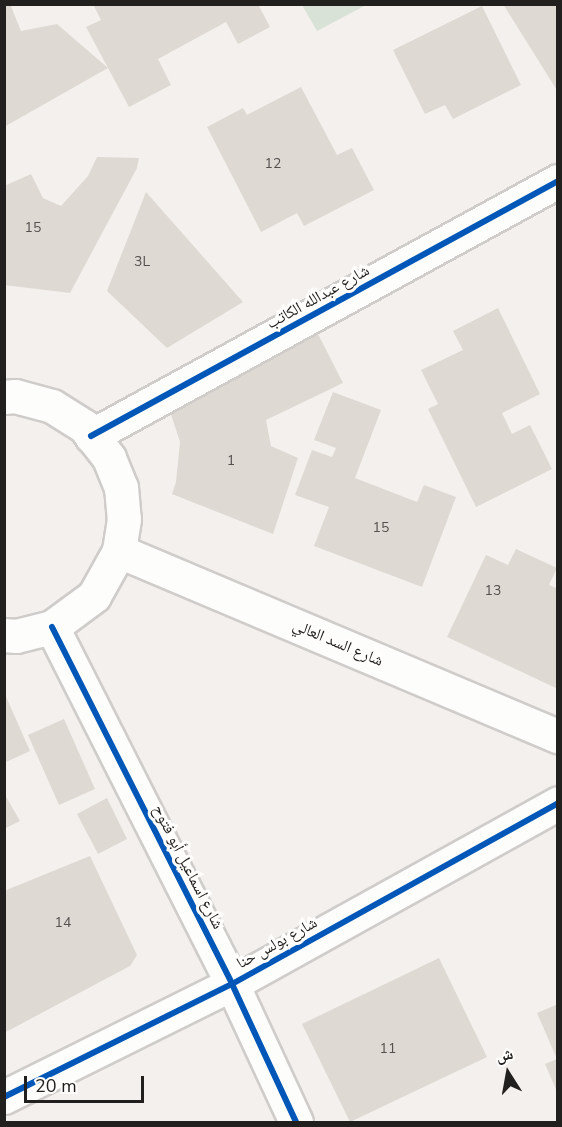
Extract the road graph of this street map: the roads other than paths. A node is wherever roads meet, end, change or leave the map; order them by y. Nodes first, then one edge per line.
1 (558, 181) edge
2 (4, 397) edge
3 (91, 436) junction
4 (119, 551) junction
5 (52, 627) junction
6 (4, 635) edge
7 (558, 736) edge
8 (558, 803) edge
9 (232, 984) junction
10 (4, 1097) edge
11 (296, 1122) edge

1 - 3 street, شارع عبدالله الكاتب
2 - 3 street
3 - 4 street
4 - 5 street
4 - 7 street, شارع السد العالي
5 - 6 street
5 - 9 street, شارع اسماعيل أبو فتوح
8 - 9 street, شارع بولس حنا
9 - 10 street, شارع بولس حنا
9 - 11 street, شارع اسماعيل أبو فتوح

